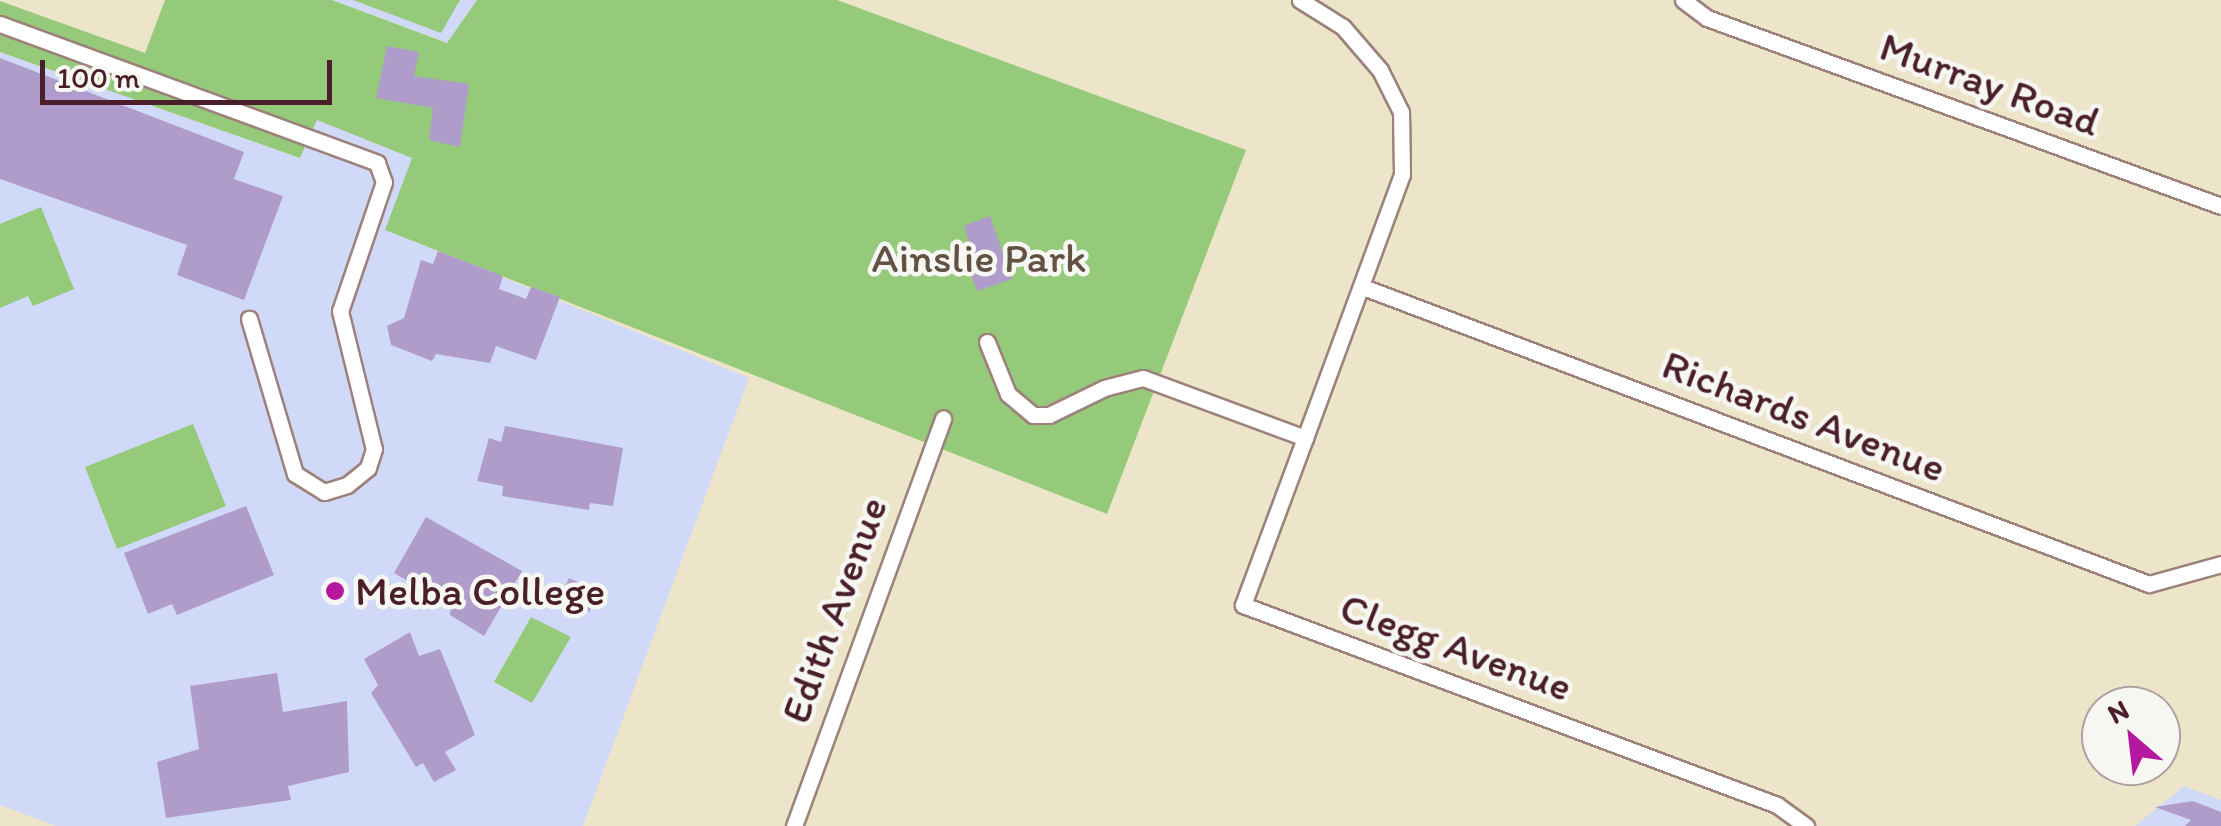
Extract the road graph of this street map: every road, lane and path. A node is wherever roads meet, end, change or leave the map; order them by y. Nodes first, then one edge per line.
1 (1300, 0) edge
2 (1683, 0) edge
3 (0, 24) edge
4 (2221, 206) edge
5 (1364, 287) junction
6 (249, 319) dead end
7 (987, 342) dead end
8 (942, 418) dead end
9 (1305, 438) junction
10 (2221, 564) edge
11 (794, 826) edge
12 (1806, 826) edge

1 - 5 street
2 - 4 street, Murray Road
3 - 6 street
5 - 9 street
5 - 10 street, Richards Avenue
7 - 9 street
8 - 11 street, Edith Avenue
9 - 12 street, Clegg Avenue

